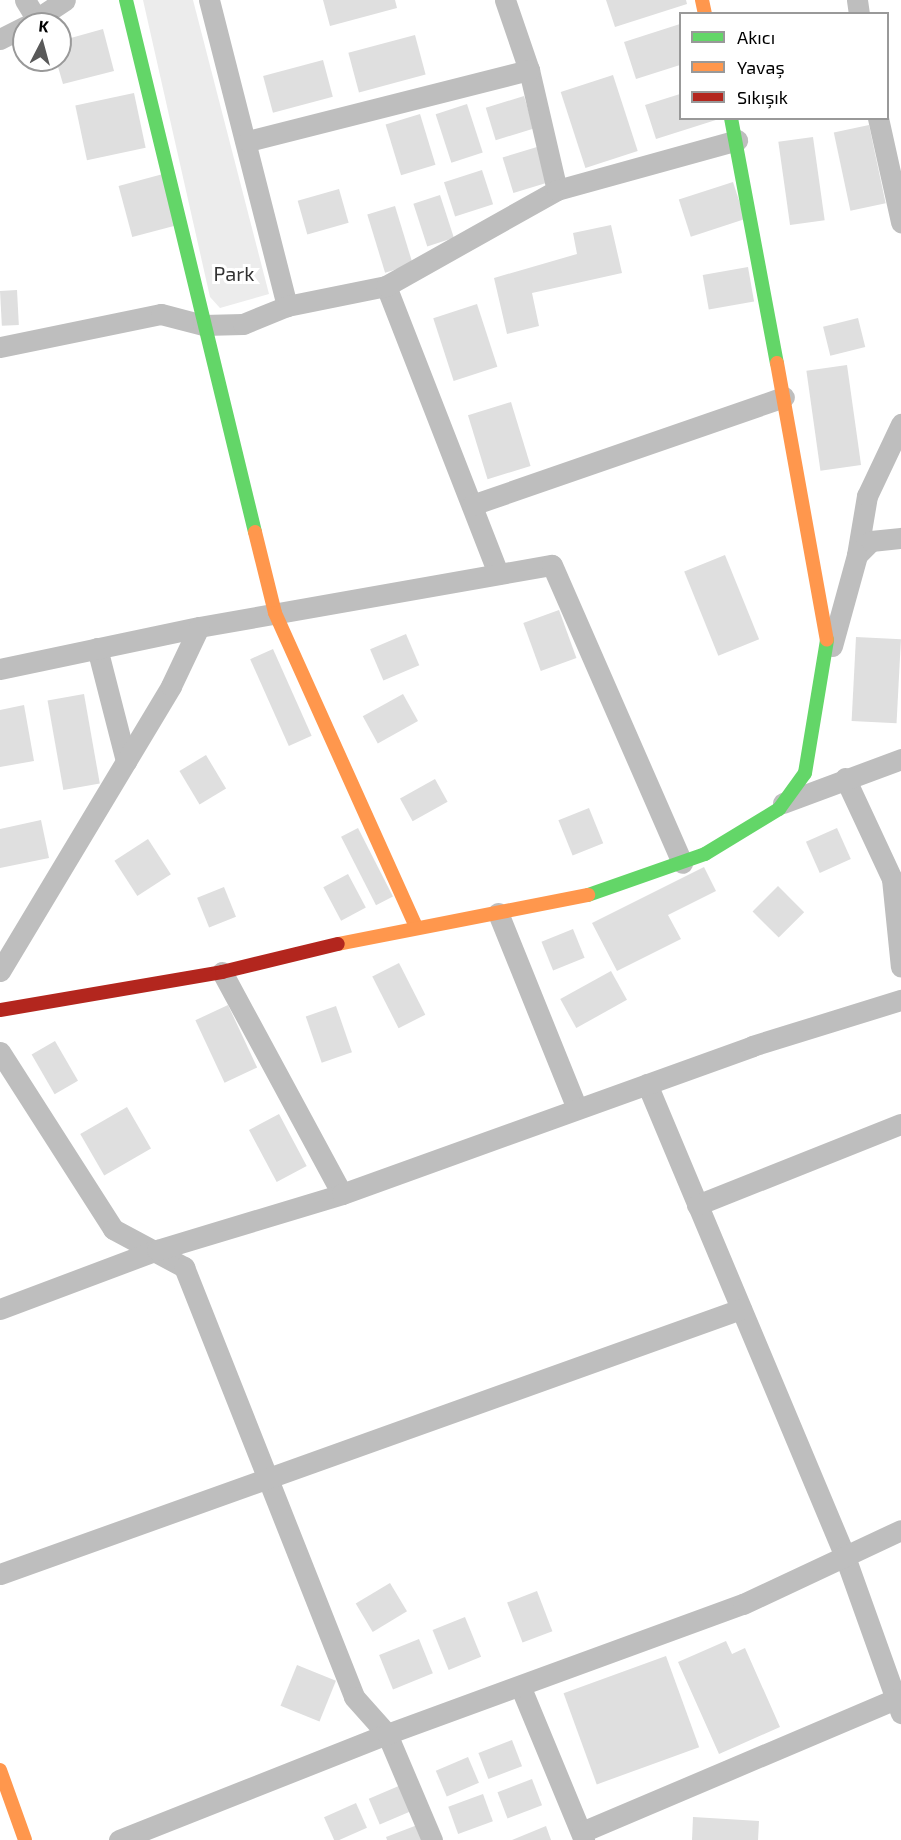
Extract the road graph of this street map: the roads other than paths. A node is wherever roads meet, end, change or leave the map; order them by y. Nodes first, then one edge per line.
1 (65, 0) edge
2 (126, 0) edge
3 (208, 0) edge
4 (506, 0) edge
5 (48, 12) edge
6 (529, 70) junction
7 (732, 120) edge
8 (878, 120) edge
9 (737, 140) junction
10 (248, 141) junction
11 (557, 190) junction
12 (901, 222) edge
13 (386, 286) junction
14 (287, 306) junction
15 (203, 325) junction
16 (0, 347) edge
17 (784, 397) junction
18 (901, 424) edge
19 (472, 505) junction
20 (901, 538) edge
21 (857, 555) junction
22 (498, 573) junction
23 (275, 613) junction
24 (199, 627) junction
25 (97, 648) junction
26 (827, 663) junction
27 (0, 669) edge
28 (901, 759) edge
29 (126, 761) junction
30 (845, 778) junction
31 (783, 803) junction
32 (682, 863) junction
33 (498, 913) junction
34 (415, 926) junction
35 (901, 967) edge
36 (0, 971) edge
37 (222, 972) junction
38 (901, 1000) edge
39 (0, 1010) edge
40 (0, 1052) edge
41 (647, 1084) junction
42 (577, 1109) junction
43 (901, 1124) edge
44 (342, 1194) junction
45 (697, 1205) junction
46 (157, 1250) junction
47 (0, 1309) edge
48 (741, 1309) junction
49 (267, 1475) junction
50 (901, 1530) edge
51 (844, 1554) junction
52 (0, 1574) edge
53 (521, 1688) junction
54 (898, 1706) edge
55 (387, 1734) junction
56 (0, 1770) edge
57 (583, 1836) edge
58 (25, 1840) edge
59 (119, 1840) edge
60 (432, 1840) edge

1 - 5 street
2 - 15 street
3 - 10 street
4 - 6 street
6 - 10 street
6 - 11 street
7 - 9 street
8 - 12 street
9 - 11 street
9 - 17 street
10 - 14 street
11 - 13 street
13 - 14 street
13 - 19 street
14 - 15 street
15 - 16 street
15 - 23 street
17 - 19 street
17 - 26 street
18 - 21 street
19 - 22 street
20 - 21 street
21 - 26 street
22 - 23 street
22 - 32 street
23 - 24 street
23 - 34 street
24 - 25 street
24 - 29 street
25 - 27 street
25 - 29 street
26 - 31 street
28 - 30 street
29 - 36 street
30 - 31 street
30 - 35 street
31 - 32 street
32 - 33 street
33 - 34 street
33 - 42 street
34 - 37 street
37 - 39 street
37 - 44 street
38 - 41 street
40 - 46 street
41 - 42 street
41 - 45 street
42 - 44 street
43 - 45 street
44 - 46 street
45 - 48 street
46 - 47 street
46 - 49 street
48 - 49 street
48 - 51 street
49 - 52 street
49 - 55 street
50 - 51 street
51 - 53 street
51 - 54 street
53 - 55 street
53 - 57 street
54 - 57 street
55 - 59 street
55 - 60 street
56 - 58 street

